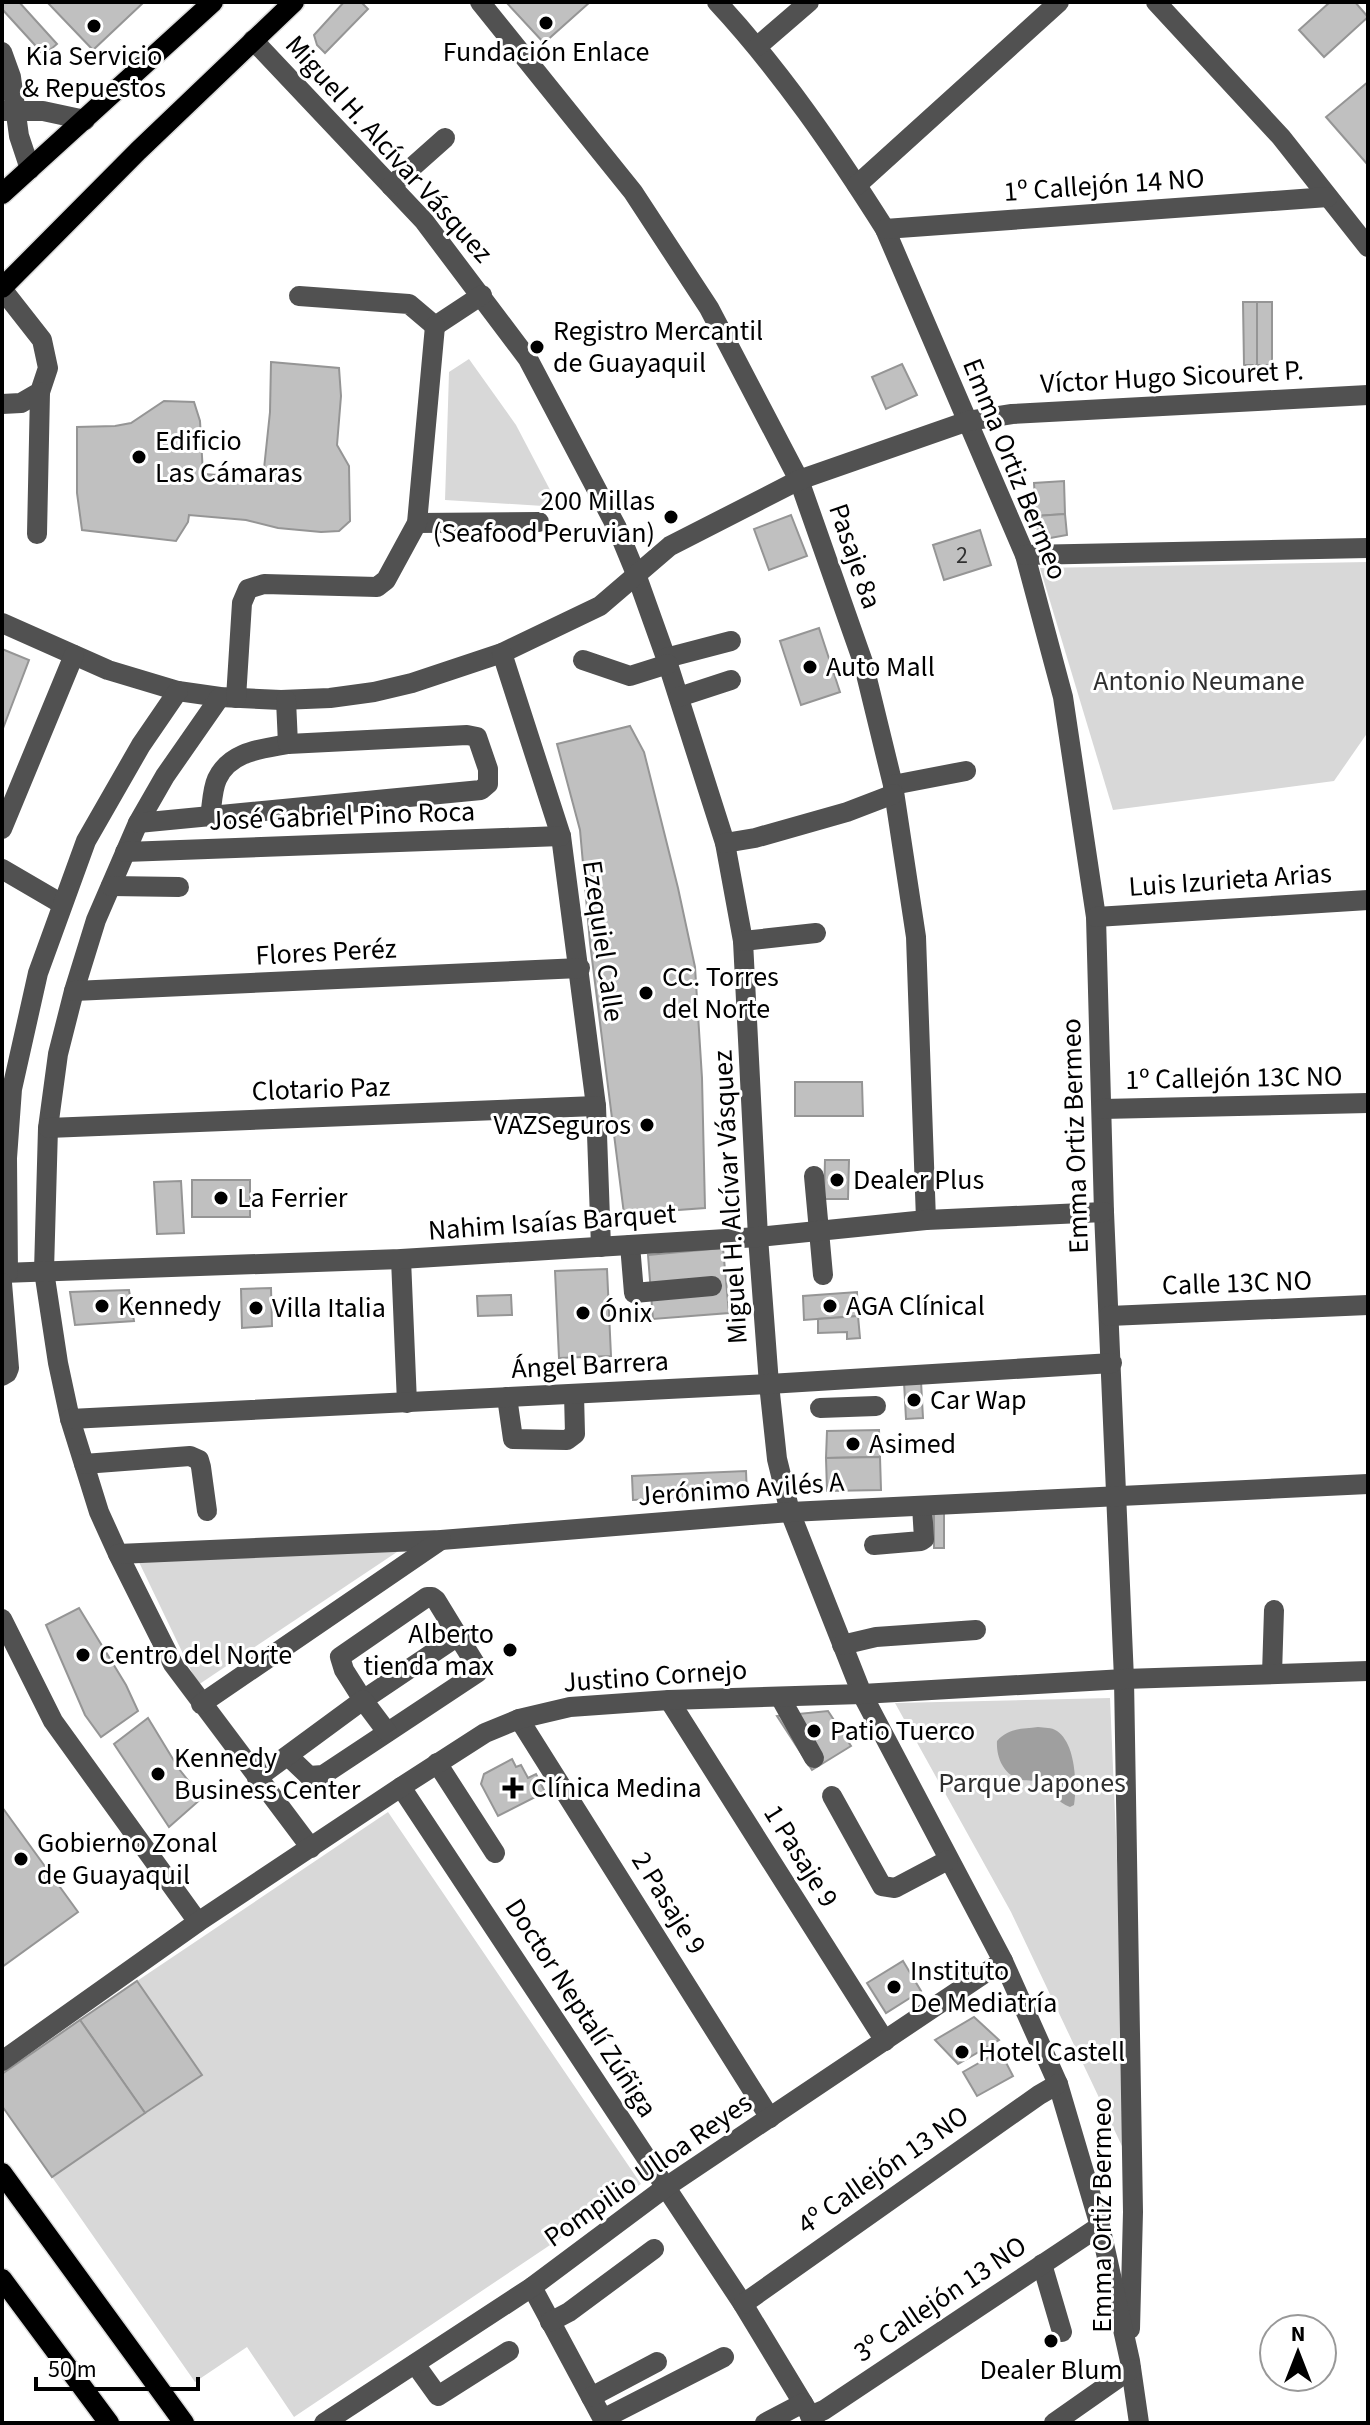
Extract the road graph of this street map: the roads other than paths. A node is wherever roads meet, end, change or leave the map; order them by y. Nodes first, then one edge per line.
1 (213, 2) edge
2 (480, 2) edge
3 (717, 2) edge
4 (809, 2) edge
5 (1059, 2) edge
6 (1156, 2) edge
7 (293, 4) edge
8 (253, 40) junction
9 (758, 46) junction
10 (2, 52) edge
11 (8, 110) edge
12 (85, 120) junction
13 (445, 138) dead end
14 (30, 169) junction
15 (857, 185) junction
16 (391, 186) junction
17 (2, 194) edge
18 (1328, 197) junction
19 (885, 229) junction
20 (1368, 247) edge
21 (2, 288) edge
22 (482, 295) junction
23 (299, 296) dead end
24 (435, 326) junction
25 (40, 392) junction
26 (1368, 395) edge
27 (2, 404) edge
28 (968, 421) junction
29 (799, 480) junction
30 (539, 522) dead end
31 (417, 523) junction
32 (37, 534) dead end
33 (1368, 548) edge
34 (1025, 555) junction
35 (636, 574) junction
36 (2, 623) edge
37 (731, 641) dead end
38 (502, 653) junction
39 (74, 655) junction
40 (583, 660) dead end
41 (667, 661) junction
42 (731, 680) dead end
43 (178, 691) junction
44 (679, 697) junction
45 (228, 698) junction
46 (286, 700) junction
47 (288, 744) junction
48 (966, 771) dead end
49 (894, 789) junction
50 (210, 817) junction
51 (138, 823) junction
52 (2, 829) edge
53 (561, 836) junction
54 (725, 843) junction
55 (125, 852) junction
56 (2, 869) edge
57 (111, 886) junction
58 (179, 887) dead end
59 (1368, 900) edge
60 (62, 904) junction
61 (1096, 917) junction
62 (816, 933) dead end
63 (743, 941) junction
64 (580, 968) junction
65 (74, 991) junction
66 (1368, 1103) edge
67 (596, 1106) junction
68 (1102, 1109) junction
69 (48, 1128) junction
70 (4, 1173) edge
71 (814, 1176) dead end
72 (1104, 1212) junction
73 (926, 1220) junction
74 (817, 1231) junction
75 (758, 1237) junction
76 (630, 1245) junction
77 (601, 1247) junction
78 (401, 1259) junction
79 (44, 1271) junction
80 (823, 1275) dead end
81 (4, 1276) edge
82 (712, 1286) dead end
83 (1368, 1305) edge
84 (1109, 1316) junction
85 (1112, 1363) junction
86 (2, 1376) edge
87 (831, 1381) junction
88 (769, 1384) junction
89 (574, 1394) junction
90 (507, 1397) junction
91 (407, 1403) junction
92 (876, 1406) dead end
93 (70, 1419) junction
94 (84, 1464) junction
95 (1368, 1484) edge
96 (1118, 1495) junction
97 (922, 1506) junction
98 (207, 1511) dead end
99 (790, 1512) junction
100 (441, 1540) junction
101 (874, 1545) dead end
102 (118, 1554) junction
103 (1274, 1610) dead end
104 (2, 1619) edge
105 (976, 1630) dead end
106 (458, 1636) junction
107 (842, 1645) junction
108 (1368, 1671) edge
109 (1272, 1674) junction
110 (1124, 1679) junction
111 (862, 1694) junction
112 (780, 1697) junction
113 (363, 1700) junction
114 (669, 1700) junction
115 (201, 1704) junction
116 (519, 1719) junction
117 (387, 1732) junction
118 (288, 1756) junction
119 (814, 1758) dead end
120 (437, 1763) junction
121 (257, 1778) junction
122 (401, 1787) junction
123 (832, 1796) dead end
124 (311, 1848) junction
125 (495, 1853) dead end
126 (948, 1860) junction
127 (198, 1922) junction
128 (1003, 1961) junction
129 (885, 2041) junction
130 (2, 2061) edge
131 (1058, 2084) junction
132 (770, 2118) junction
133 (2, 2173) edge
134 (666, 2187) junction
135 (1100, 2226) junction
136 (654, 2249) dead end
137 (1042, 2264) junction
138 (2, 2279) edge
139 (532, 2287) junction
140 (743, 2304) junction
141 (550, 2322) junction
142 (1062, 2332) dead end
143 (509, 2351) dead end
144 (724, 2357) dead end
145 (657, 2362) dead end
146 (415, 2364) junction
147 (1130, 2365) junction
148 (591, 2397) junction
149 (809, 2414) edge
150 (350, 2416) edge
151 (604, 2421) edge
152 (109, 2423) edge
153 (184, 2423) edge
154 (324, 2423) edge
155 (765, 2423) edge
156 (1054, 2423) edge
157 (1139, 2423) edge

1 - 12 main road
2 - 29 street, Pasaje 8a
3 - 9 street, Emma Ortiz Bermeo
4 - 9 street
5 - 15 street
6 - 18 street
7 - 8 main road
8 - 16 street, Miguel H. Alcívar Vásquez
8 - 21 main road
9 - 15 street, Emma Ortiz Bermeo
10 - 11 street
11 - 12 street
11 - 14 street
12 - 14 main road
13 - 16 street
14 - 17 main road
15 - 19 street, Emma Ortiz Bermeo
16 - 22 street, Miguel H. Alcívar Vásquez
18 - 19 street, 1º Callejón 14 NO
18 - 20 street
19 - 28 street, Emma Ortiz Bermeo
21 - 25 street
22 - 24 street
22 - 35 street, Miguel H. Alcívar Vásquez
23 - 24 street
24 - 31 street
25 - 27 street
25 - 32 street
26 - 28 street, Víctor Hugo Sicouret P.
28 - 29 street, Víctor Hugo Sicouret P.
28 - 34 street, Emma Ortiz Bermeo
29 - 35 street, Víctor Hugo Sicouret P.
29 - 49 street, Pasaje 8a
30 - 31 street
31 - 45 street
33 - 34 street
34 - 61 street, Emma Ortiz Bermeo
35 - 38 street, Víctor Hugo Sicouret P.
35 - 41 street, Miguel H. Alcívar Vásquez
36 - 39 street, Víctor Hugo Sicouret P.
37 - 41 street
38 - 46 street, Víctor Hugo Sicouret P.
38 - 53 street, Ezequiel Calle
39 - 43 street, Víctor Hugo Sicouret P.
39 - 52 street
40 - 41 street
41 - 44 street, Miguel H. Alcívar Vásquez
42 - 44 street
43 - 45 street, Víctor Hugo Sicouret P.
43 - 60 street
44 - 54 street, Miguel H. Alcívar Vásquez
45 - 46 street, Víctor Hugo Sicouret P.
45 - 51 street
46 - 47 street
47 - 50 street
47 - 50 street
48 - 49 street
49 - 54 street
49 - 73 street, Pasaje 8a
50 - 51 street
51 - 55 street
53 - 55 street, José Gabriel Pino Roca
53 - 64 street, Ezequiel Calle
54 - 63 street, Miguel H. Alcívar Vásquez
55 - 57 street
56 - 60 street
57 - 58 street
57 - 65 street
59 - 61 street, Luis Izurieta Arias
60 - 70 street
61 - 68 street, Emma Ortiz Bermeo
62 - 63 street
63 - 75 street, Miguel H. Alcívar Vásquez
64 - 65 street, Flores Peréz
64 - 67 street, Ezequiel Calle
65 - 69 street
66 - 68 street, 1º Callejón 13C NO
67 - 69 street, Clotario Paz
67 - 77 street, Ezequiel Calle
68 - 72 street, Emma Ortiz Bermeo
69 - 79 street
70 - 81 street
71 - 74 street
72 - 73 street, Nahim Isaías Barquet
72 - 84 street, Emma Ortiz Bermeo
73 - 74 street, Nahim Isaías Barquet
74 - 75 street, Nahim Isaías Barquet
74 - 80 street
75 - 76 street, Nahim Isaías Barquet
75 - 88 street, Miguel H. Alcívar Vásquez
76 - 77 street, Nahim Isaías Barquet
76 - 82 street
77 - 78 street, Nahim Isaías Barquet
78 - 79 street, Nahim Isaías Barquet
78 - 91 street
79 - 81 street, Nahim Isaías Barquet
79 - 93 street
81 - 86 street
83 - 84 street, Calle 13C NO
84 - 85 street, Emma Ortiz Bermeo
85 - 87 street, Ángel Barrera
85 - 96 street, Emma Ortiz Bermeo
87 - 88 street, Ángel Barrera
87 - 92 street
88 - 89 street, Ángel Barrera
88 - 99 street, Miguel H. Alcívar Vásquez
89 - 90 street, Ángel Barrera
89 - 90 street
90 - 91 street, Ángel Barrera
91 - 93 street, Ángel Barrera
93 - 94 street
94 - 98 street
94 - 102 street
95 - 96 street, Jerónimo Avilés A
96 - 97 street, Jerónimo Avilés A
96 - 110 street, Emma Ortiz Bermeo
97 - 99 street, Jerónimo Avilés A
97 - 101 street
99 - 100 street, Jerónimo Avilés A
99 - 107 street, Miguel H. Alcívar Vásquez
100 - 102 street, Jerónimo Avilés A
100 - 115 street
102 - 115 street
103 - 109 street
104 - 127 street
105 - 107 street
106 - 113 street
106 - 113 street
106 - 117 street
107 - 111 street, Miguel H. Alcívar Vásquez
108 - 109 street, Justino Cornejo
109 - 110 street, Justino Cornejo
110 - 111 street, Justino Cornejo
110 - 147 street, Emma Ortiz Bermeo
111 - 112 street, Justino Cornejo
111 - 126 street, Miguel H. Alcívar Vásquez
112 - 114 street, Justino Cornejo
112 - 119 street
113 - 117 street
113 - 118 street
114 - 116 street, Justino Cornejo
114 - 129 street, 1 Pasaje 9
115 - 121 street
116 - 120 street, Justino Cornejo
116 - 132 street, 2 Pasaje 9
117 - 118 street
118 - 121 street
120 - 122 street, Justino Cornejo
120 - 125 street
121 - 124 street
122 - 124 street, Justino Cornejo
122 - 134 street, Doctor Neptalí Zúñiga
123 - 126 street
124 - 127 street, Justino Cornejo
126 - 128 street, Miguel H. Alcívar Vásquez
127 - 130 street, Justino Cornejo
128 - 129 street, Pompilio Ulloa Reyes
128 - 131 street, Miguel H. Alcívar Vásquez
129 - 132 street, Pompilio Ulloa Reyes
131 - 135 street, Miguel H. Alcívar Vásquez
131 - 140 street, 4º Callejón 13 NO
132 - 134 street, Pompilio Ulloa Reyes
133 - 153 main road
134 - 139 street, Pompilio Ulloa Reyes
134 - 140 street, Doctor Neptalí Zúñiga
135 - 137 street, 3º Callejón 13 NO
135 - 147 street, Miguel H. Alcívar Vásquez
136 - 141 street
137 - 142 street
137 - 149 street, 3º Callejón 13 NO
138 - 152 main road
139 - 141 street
139 - 146 street, Pompilio Ulloa Reyes
140 - 149 street, Doctor Neptalí Zúñiga
141 - 148 street
143 - 146 street
144 - 151 street
145 - 148 street
146 - 150 street, Pompilio Ulloa Reyes
147 - 156 street
147 - 157 street, Miguel H. Alcívar Vásquez
148 - 151 street
149 - 155 street, 3º Callejón 13 NO
150 - 154 street, Pompilio Ulloa Reyes

